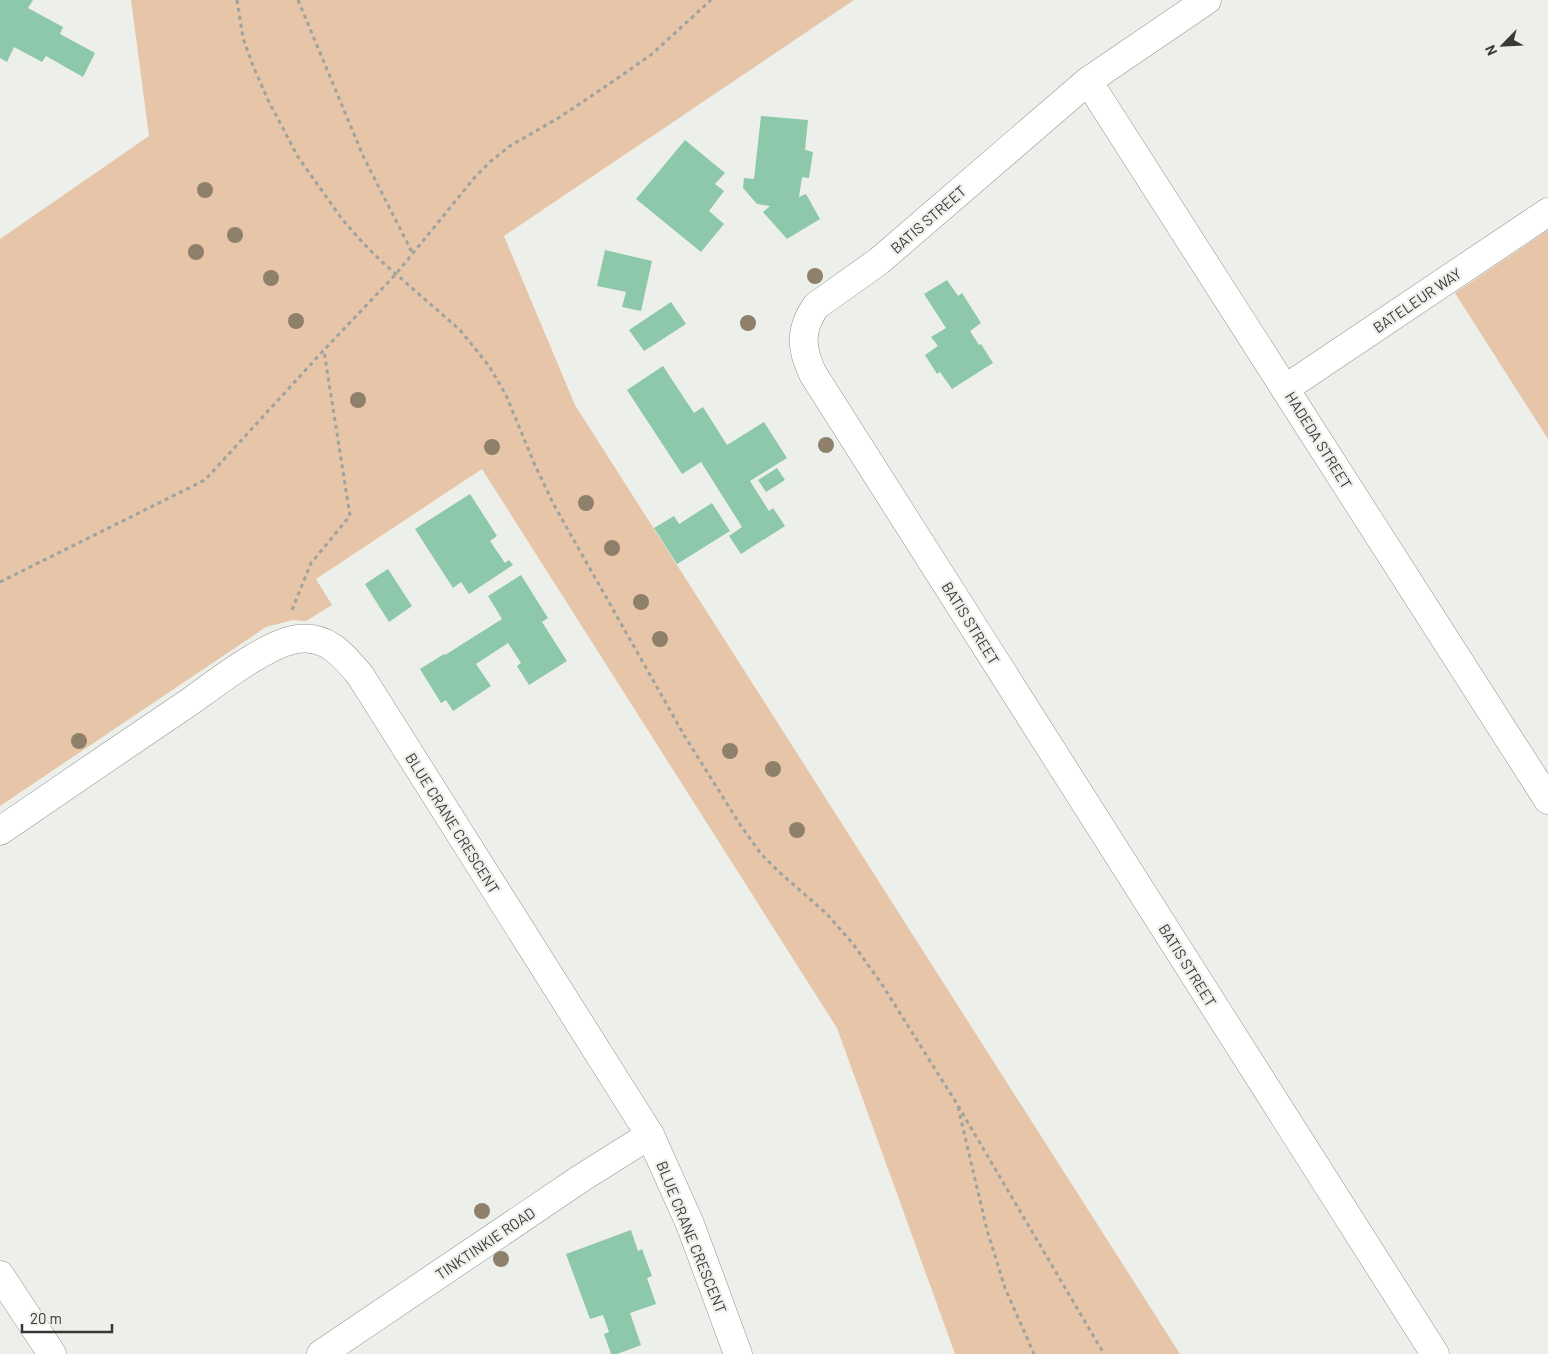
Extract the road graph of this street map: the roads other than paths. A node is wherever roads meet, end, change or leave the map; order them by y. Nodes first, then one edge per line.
1 (1207, 0) edge
2 (1088, 81) junction
3 (1548, 212) edge
4 (1286, 388) junction
5 (1548, 800) edge
6 (0, 831) edge
7 (650, 1135) junction
8 (0, 1275) edge
9 (52, 1354) edge
10 (321, 1354) edge
11 (738, 1354) edge
12 (1435, 1354) edge

1 - 2 street, BATIS STREET
2 - 4 street, HADEDA STREET
2 - 12 street, BATIS STREET
3 - 4 street, BATELEUR WAY
4 - 5 street, HADEDA STREET
6 - 7 street, BLUE CRANE CRESCENT
7 - 10 street, TINKTINKIE ROAD
7 - 11 street, BLUE CRANE CRESCENT
8 - 9 street

